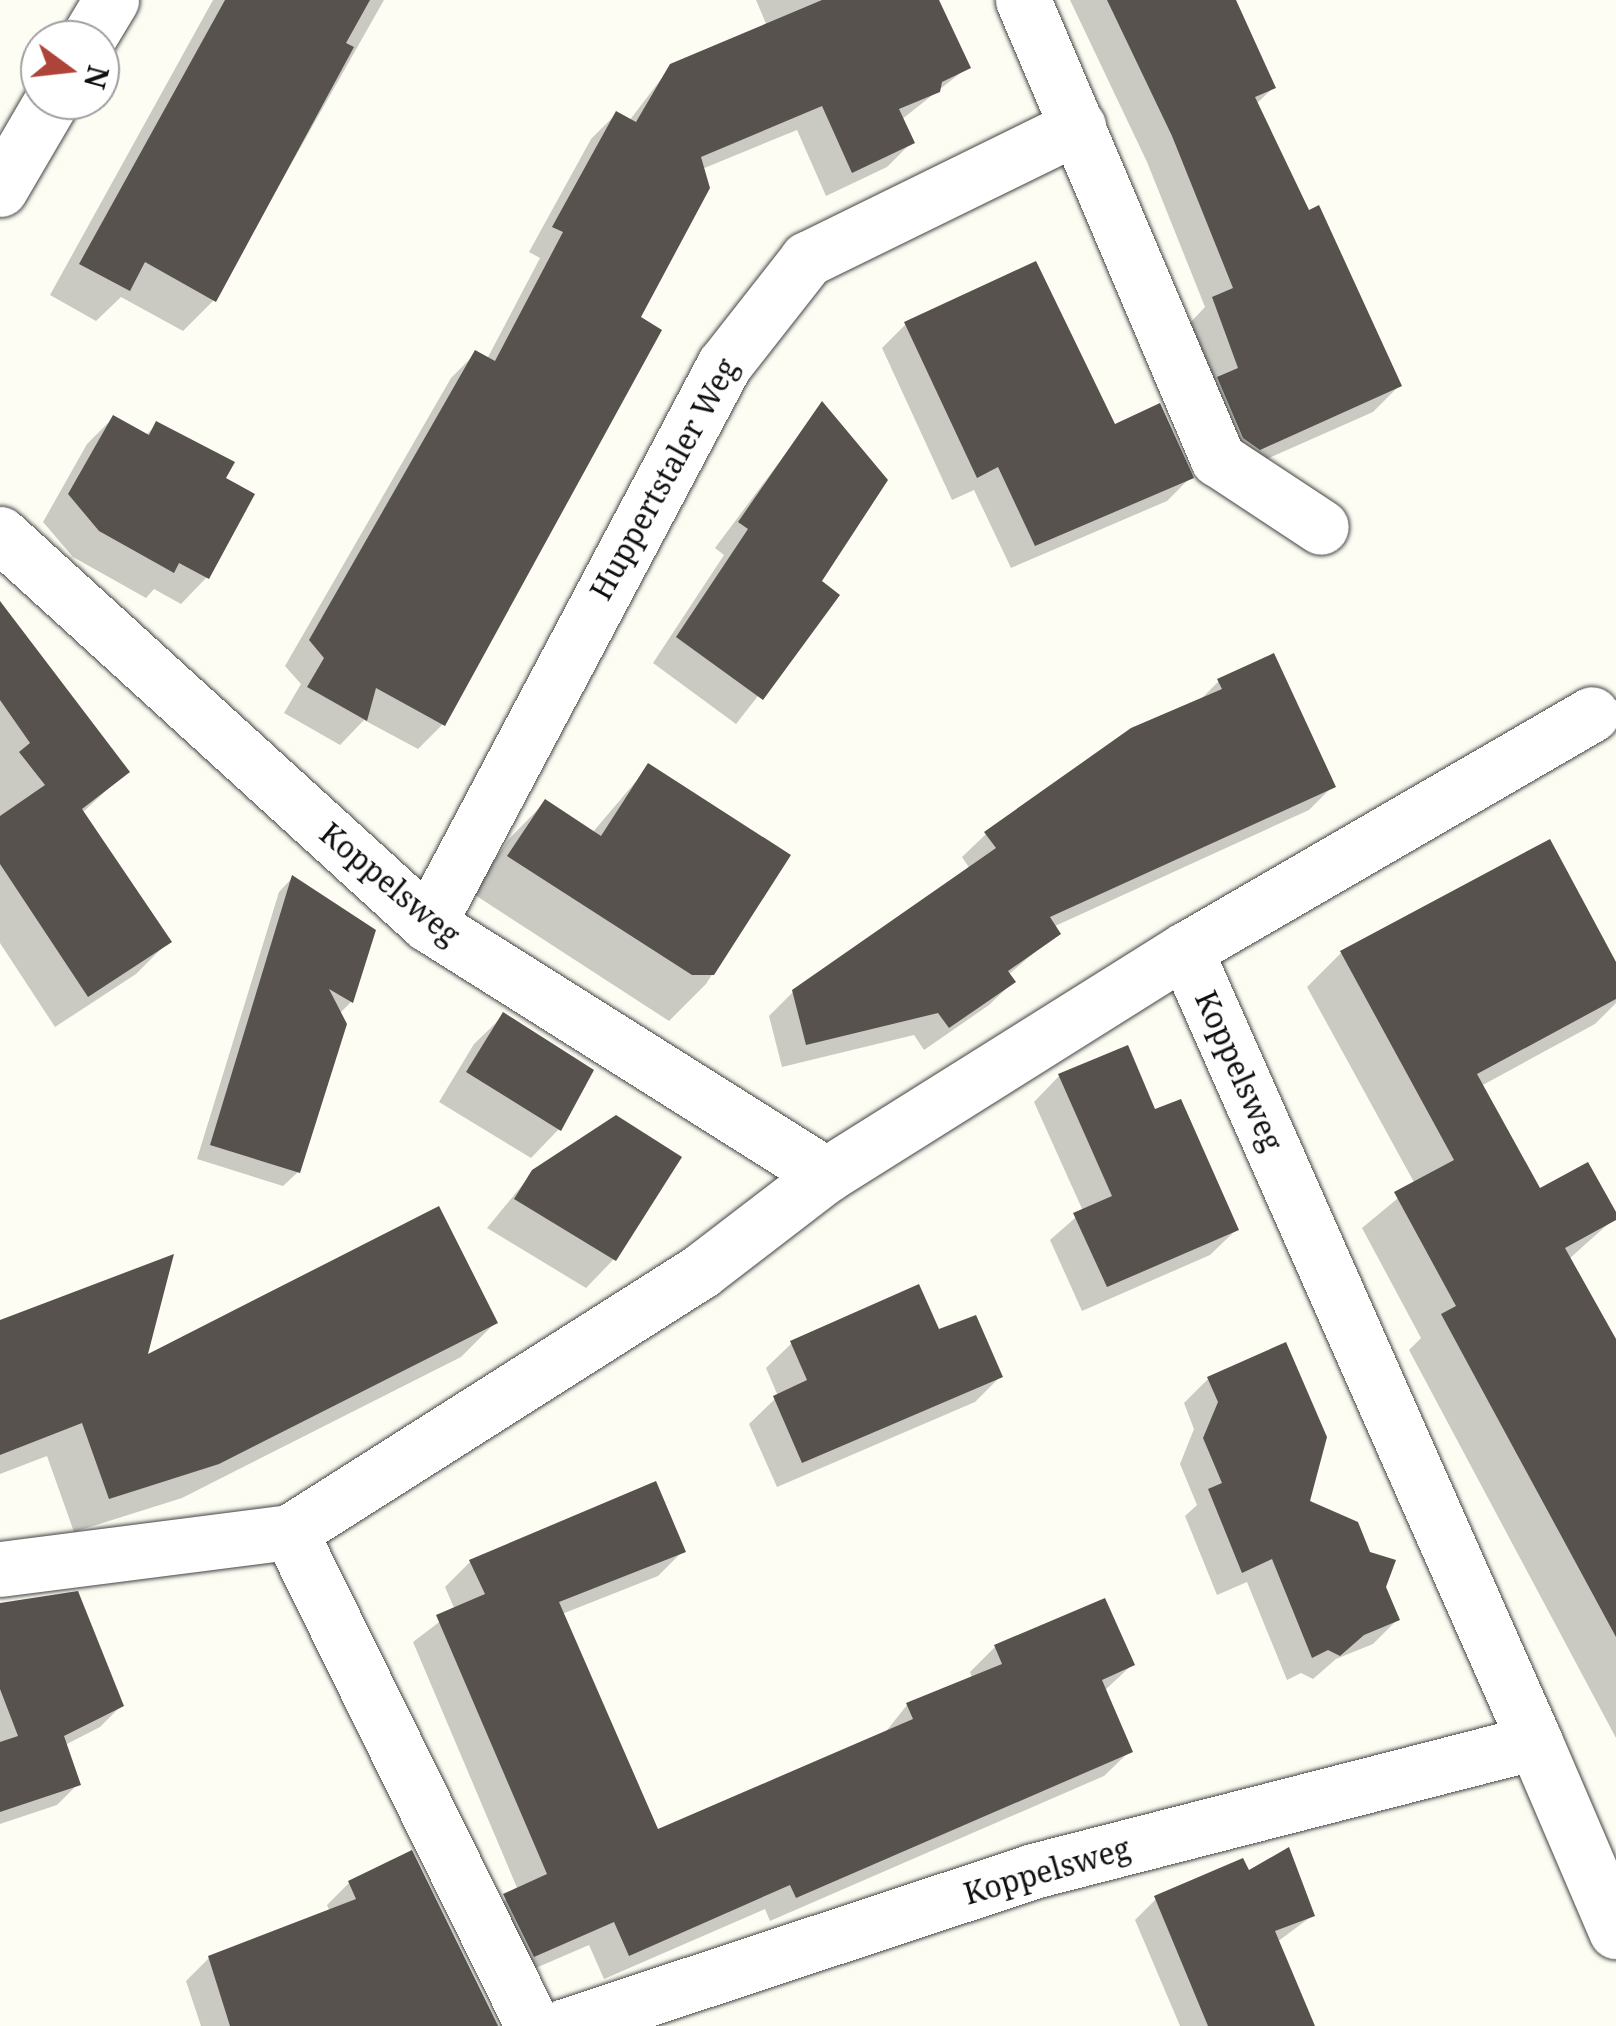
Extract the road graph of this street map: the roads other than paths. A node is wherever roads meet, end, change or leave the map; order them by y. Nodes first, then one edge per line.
1 (1023, 0) edge
2 (40, 120) edge
3 (1078, 126) junction
4 (0, 189) edge
5 (1321, 528) dead end
6 (0, 534) edge
7 (1592, 714) dead end
8 (428, 924) junction
9 (1185, 950) junction
10 (826, 1175) junction
11 (290, 1532) junction
12 (0, 1569) edge
13 (1536, 1742) junction
14 (1616, 1931) edge
15 (533, 2026) edge
16 (565, 2026) edge

1 - 3 street
2 - 4 street
3 - 5 street
3 - 8 street, Huppertstaler Weg
6 - 8 street, Koppelsweg
7 - 9 street, Koppelsweg
8 - 10 street, Koppelsweg
9 - 10 street, Koppelsweg
9 - 13 street, Koppelsweg
10 - 11 street, Koppelsweg
11 - 12 street, Koppelsweg
11 - 15 street
13 - 14 street, Koppelsweg
13 - 16 street, Koppelsweg

